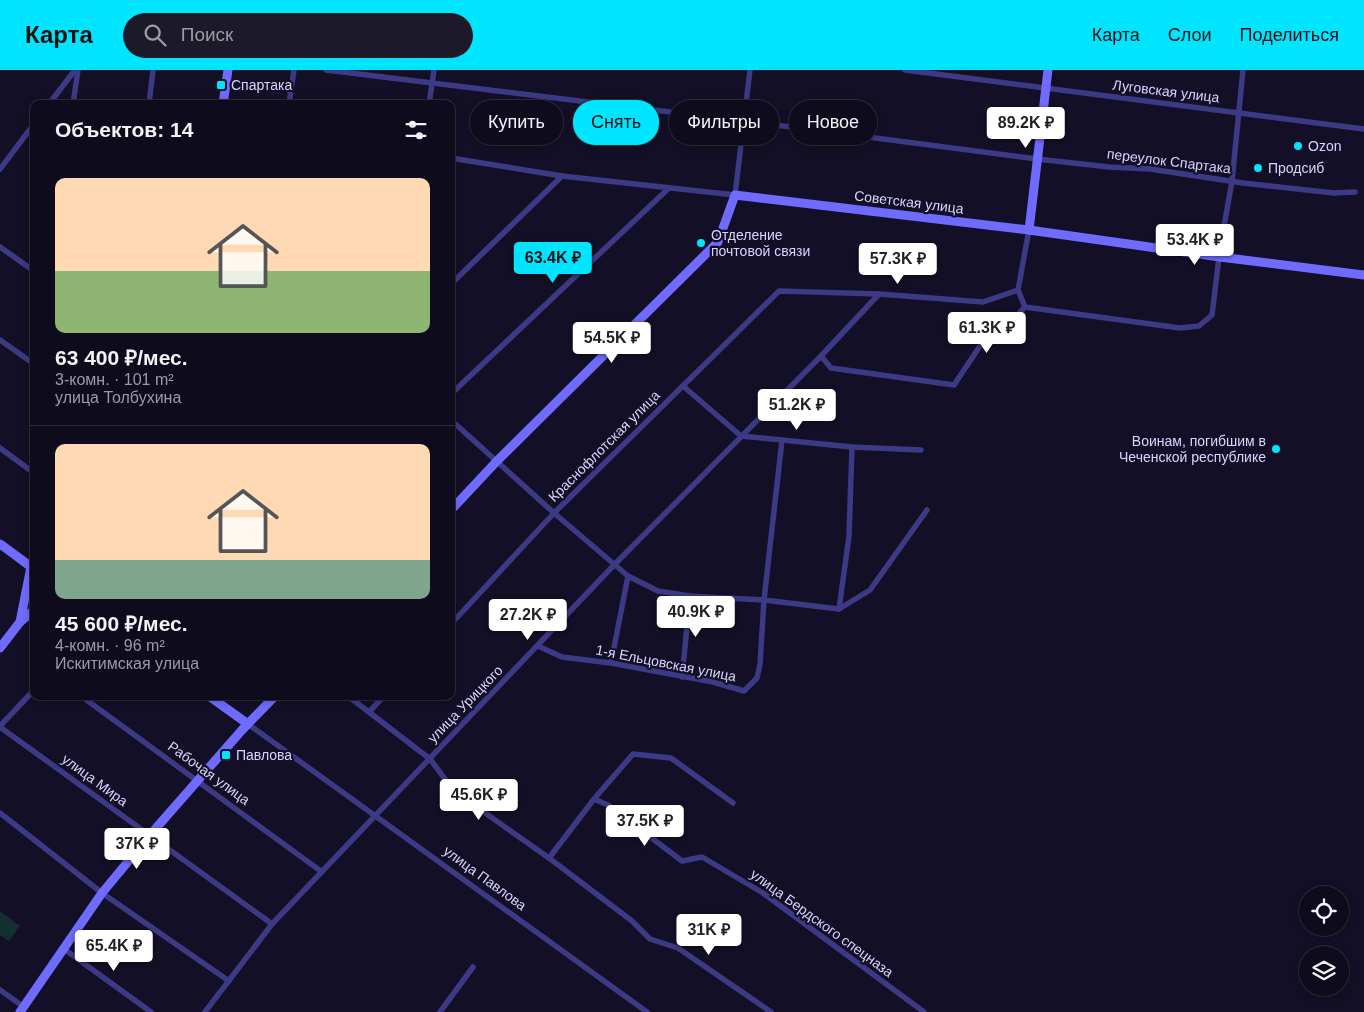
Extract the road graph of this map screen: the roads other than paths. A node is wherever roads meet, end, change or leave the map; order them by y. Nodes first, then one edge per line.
1 (76, 70) edge
2 (153, 70) edge
3 (228, 70) edge
4 (294, 70) edge
5 (326, 70) edge
6 (434, 70) edge
7 (750, 70) edge
8 (905, 70) edge
9 (1048, 70) edge
10 (1243, 70) edge
11 (432, 83) junction
12 (1046, 88) junction
13 (52, 100) edge
14 (73, 100) edge
15 (149, 100) edge
16 (224, 100) edge
17 (290, 100) edge
18 (430, 100) edge
19 (746, 100) edge
20 (669, 112) edge
21 (1238, 112) junction
22 (779, 126) edge
23 (30, 129) edge
24 (1364, 129) edge
25 (741, 145) edge
26 (455, 159) edge
27 (1037, 159) junction
28 (0, 169) edge
29 (562, 176) junction
30 (1232, 181) junction
31 (669, 188) junction
32 (1355, 192) dead end
33 (735, 195) junction
34 (1029, 230) junction
35 (0, 247) edge
36 (1220, 258) junction
37 (30, 267) edge
38 (1364, 275) edge
39 (455, 280) edge
40 (1018, 290) junction
41 (878, 294) junction
42 (1025, 307) junction
43 (1020, 312) dead end
44 (1012, 317) dead end
45 (0, 340) edge
46 (821, 356) junction
47 (30, 361) edge
48 (683, 386) junction
49 (455, 390) edge
50 (455, 424) edge
51 (741, 436) junction
52 (782, 440) junction
53 (852, 447) junction
54 (0, 448) edge
55 (921, 450) dead end
56 (497, 461) junction
57 (30, 470) edge
58 (455, 506) edge
59 (927, 510) dead end
60 (554, 513) junction
61 (0, 544) edge
62 (30, 564) edge
63 (614, 565) junction
64 (628, 576) junction
65 (30, 579) edge
66 (690, 596) junction
67 (764, 600) junction
68 (838, 609) junction
69 (30, 613) edge
70 (455, 620) edge
71 (20, 622) junction
72 (538, 646) junction
73 (0, 648) edge
74 (611, 664) junction
75 (682, 677) junction
76 (30, 694) edge
77 (87, 700) edge
78 (215, 700) edge
79 (271, 700) edge
80 (353, 700) edge
81 (380, 700) edge
82 (369, 712) junction
83 (248, 724) junction
84 (0, 726) edge
85 (430, 759) junction
86 (198, 781) junction
87 (594, 799) junction
88 (733, 803) dead end
89 (0, 813) edge
90 (375, 815) junction
91 (150, 835) junction
92 (550, 858) junction
93 (322, 872) junction
94 (102, 893) junction
95 (272, 924) junction
96 (64, 949) junction
97 (473, 967) dead end
98 (229, 981) junction
99 (0, 990) edge
100 (22, 1010) edge
101 (151, 1012) edge
102 (205, 1012) edge
103 (440, 1012) edge
104 (647, 1012) edge
105 (771, 1012) edge
106 (923, 1012) edge

1 - 13 street
1 - 14 street
2 - 15 street
3 - 16 street
4 - 17 street
5 - 11 street, переулок Спартака
6 - 11 street
7 - 19 street
8 - 12 street, Луговская улица
9 - 12 street
10 - 21 street
11 - 18 street
11 - 20 street, переулок Спартака
12 - 21 street, Луговская улица
12 - 27 street
21 - 24 street, Луговская улица
21 - 30 street
22 - 27 street, переулок Спартака
23 - 28 street
25 - 33 street
26 - 29 street, Советская улица
27 - 30 street, переулок Спартака
27 - 34 street
29 - 31 street, Советская улица
29 - 39 street
30 - 32 street, переулок Спартака
30 - 36 street
31 - 33 street, Советская улица
31 - 49 street
33 - 34 street, Советская улица
33 - 56 street
34 - 36 street, Советская улица
34 - 40 street
35 - 37 street
36 - 38 street, Советская улица
36 - 42 street
40 - 41 street
40 - 42 street
41 - 46 street, улица Урицкого
41 - 48 street, Краснофлотская улица
42 - 43 street
44 - 46 street
45 - 47 street
46 - 51 street, улица Урицкого
48 - 51 street
48 - 60 street, Краснофлотская улица
50 - 56 street
51 - 52 street
51 - 63 street, улица Урицкого
52 - 53 street
52 - 67 street, 1-я Ельцовская улица
53 - 55 street
53 - 68 street
54 - 57 street
56 - 58 street
56 - 60 street
59 - 68 street
60 - 63 street
60 - 70 street, Краснофлотская улица
61 - 62 street
63 - 64 street
63 - 72 street, улица Урицкого
64 - 66 street
64 - 74 street
65 - 71 street
66 - 67 street
66 - 75 street
67 - 68 street
67 - 75 street, 1-я Ельцовская улица
69 - 71 street
71 - 73 street
72 - 74 street, 1-я Ельцовская улица
72 - 85 street, улица Урицкого
74 - 75 street, 1-я Ельцовская улица
76 - 84 street
77 - 86 street, Рабочая улица
78 - 83 street, улица Павлова
79 - 83 street
80 - 82 street
81 - 82 street
82 - 85 street
83 - 86 street
83 - 90 street, улица Павлова
84 - 91 street, улица Мира
85 - 90 street, улица Урицкого
85 - 92 street
86 - 91 street
86 - 93 street, Рабочая улица
87 - 88 street
87 - 92 street
87 - 106 street, улица Бердского спецназа
89 - 94 street
90 - 93 street, улица Урицкого
90 - 104 street, улица Павлова
91 - 94 street
91 - 95 street, улица Мира
92 - 105 street
93 - 95 street, улица Урицкого
94 - 96 street
94 - 98 street
95 - 98 street, улица Урицкого
96 - 100 street
96 - 101 street
97 - 103 street
98 - 102 street, улица Урицкого
99 - 100 street

